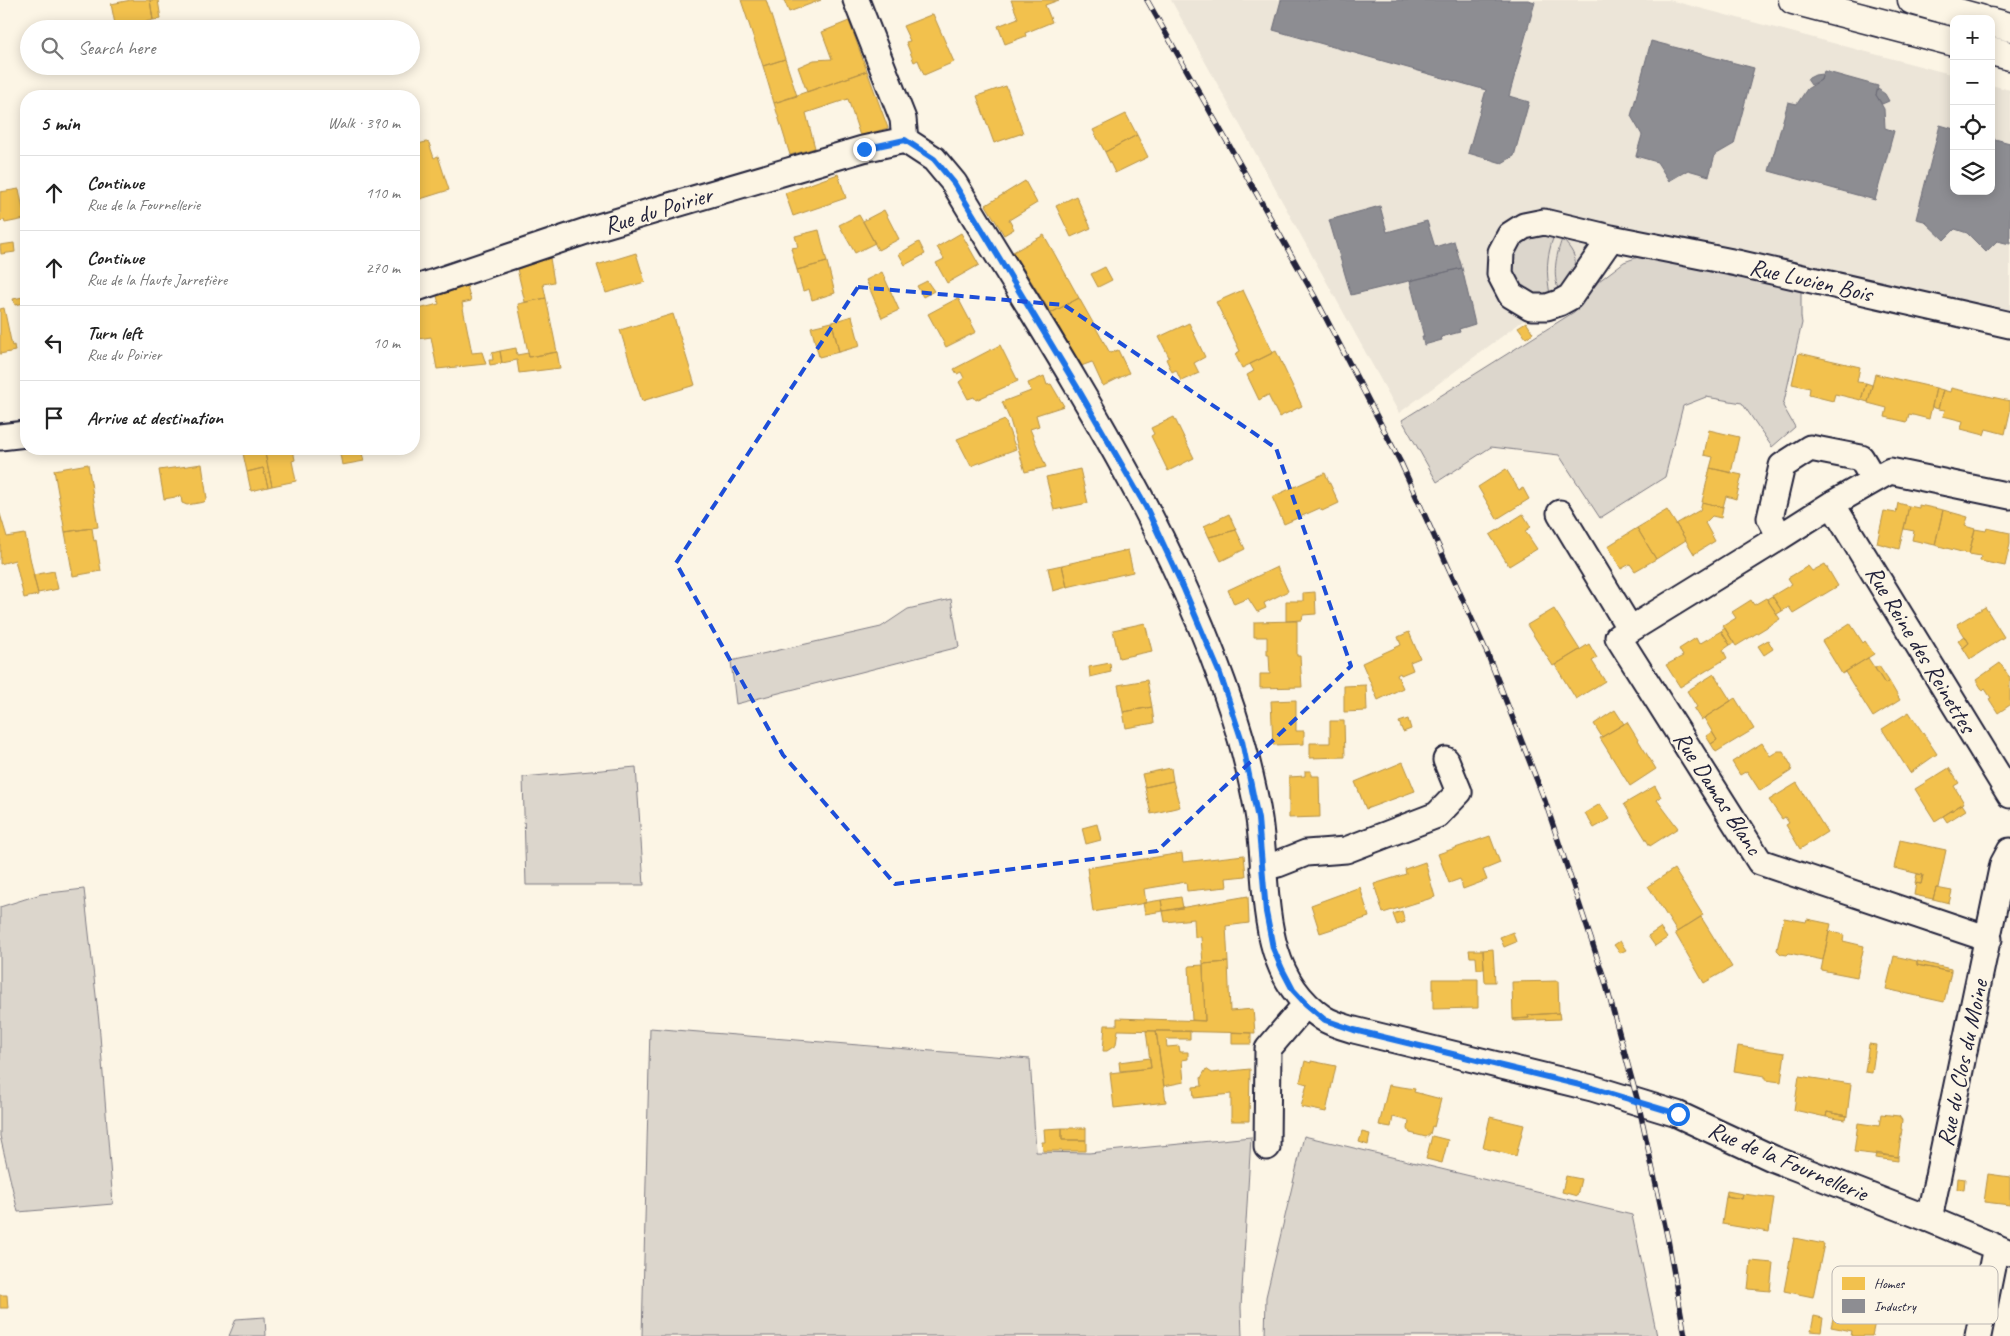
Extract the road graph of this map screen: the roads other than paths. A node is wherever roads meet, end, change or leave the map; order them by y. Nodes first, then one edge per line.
1 (856, 0) edge
2 (1793, 0) edge
3 (1912, 0) edge
4 (1966, 15) edge
5 (1995, 23) edge
6 (2010, 27) edge
7 (1950, 41) edge
8 (1995, 52) edge
9 (2010, 56) edge
10 (905, 140) junction
11 (1611, 238) dead end
12 (420, 287) edge
13 (2010, 325) edge
14 (20, 435) edge
15 (0, 437) edge
16 (1874, 480) junction
17 (2010, 496) edge
18 (1832, 504) junction
19 (1560, 512) dead end
20 (1780, 538) junction
21 (1630, 629) junction
22 (1446, 760) dead end
23 (2010, 795) edge
24 (2010, 850) edge
25 (1263, 868) junction
26 (1989, 939) junction
27 (1306, 1004) junction
28 (1266, 1147) dead end
29 (1930, 1219) junction
30 (2003, 1250) edge
31 (1998, 1267) edge

1 - 10 street
2 - 7 main road
3 - 4 main road
5 - 6 main road
8 - 9 main road
10 - 12 street, Rue du Poirier
10 - 25 street, Rue de la Fournellerie
11 - 13 street, Rue Lucien Bois
14 - 15 street
16 - 17 street
16 - 18 street
16 - 20 street
18 - 20 street
18 - 23 street, Rue Reine des Reinettes
19 - 21 street
20 - 21 street
21 - 26 street, Rue Damas Blanc
22 - 25 street
24 - 26 street, Rue du Clos du Moine
25 - 27 street, Rue de la Fournellerie
26 - 29 street, Rue du Clos du Moine
27 - 28 street
27 - 29 street, Rue de la Fournellerie
29 - 30 street, Rue de la Fournellerie
30 - 31 street

